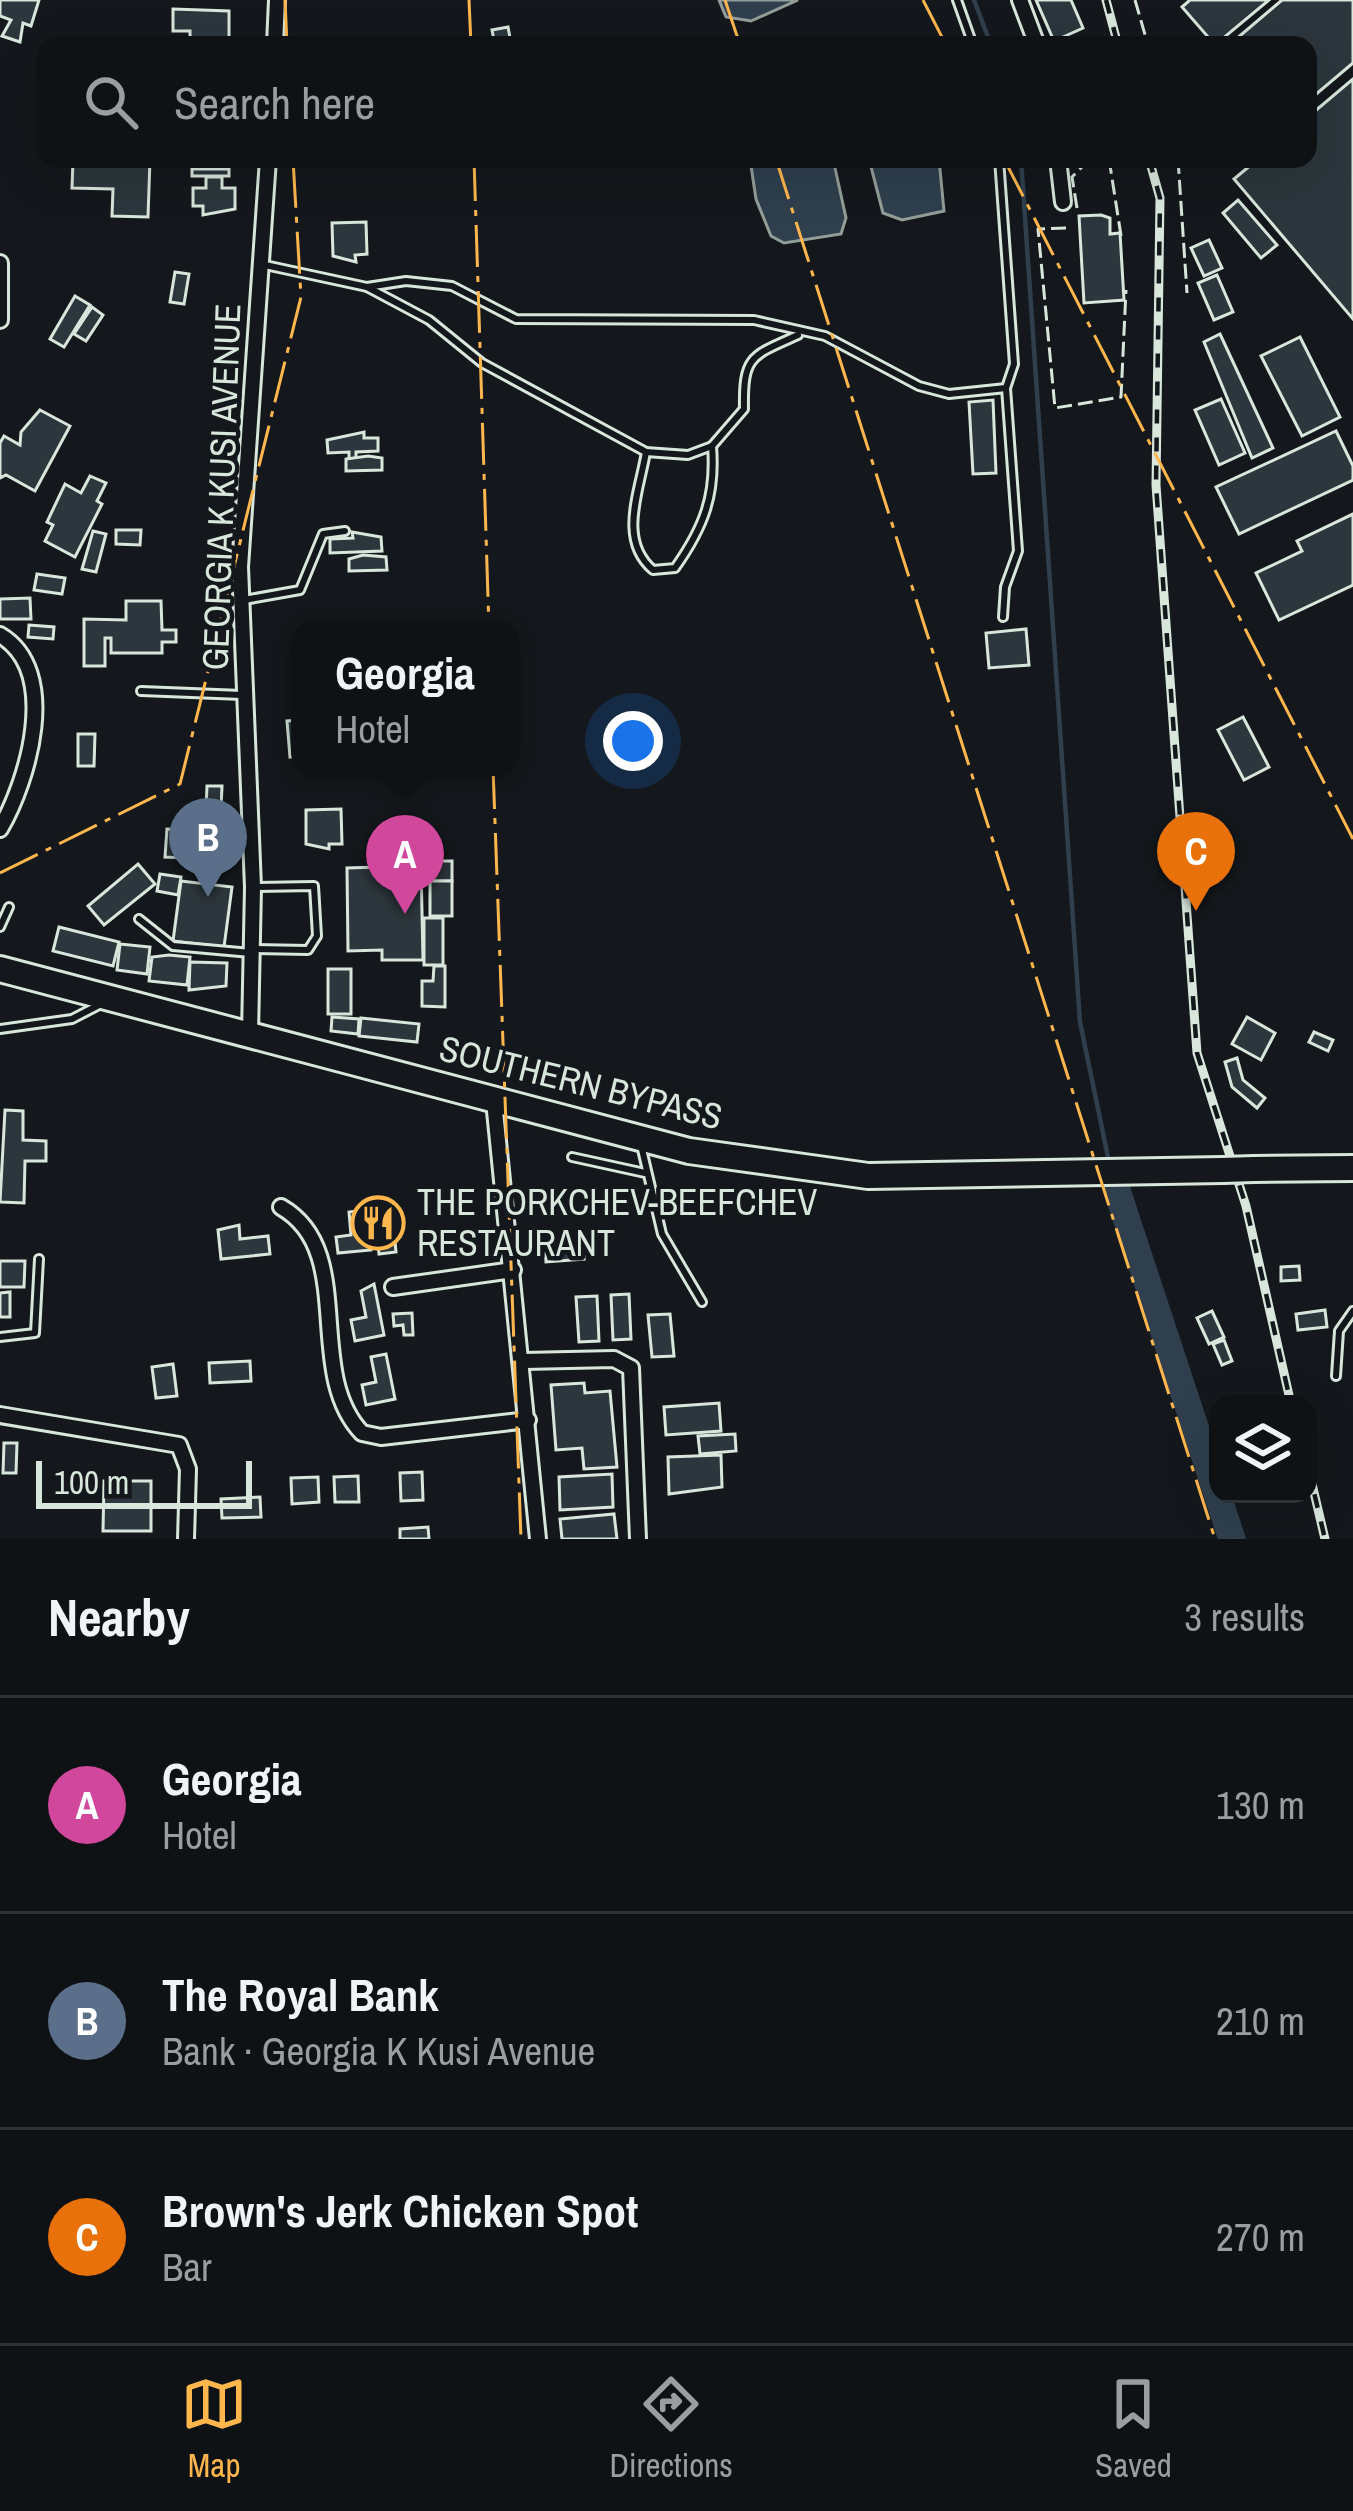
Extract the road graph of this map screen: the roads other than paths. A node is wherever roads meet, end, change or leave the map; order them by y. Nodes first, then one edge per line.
1 (277, 0) edge
2 (957, 0) edge
3 (1020, 0) edge
4 (275, 36) edge
5 (971, 36) edge
6 (1034, 36) edge
7 (267, 168) edge
8 (1000, 168) edge
9 (1059, 168) edge
10 (1064, 202) dead end
11 (0, 262) edge
12 (261, 264) junction
13 (367, 287) junction
14 (0, 320) edge
15 (801, 334) junction
16 (1006, 388) junction
17 (712, 446) junction
18 (646, 452) junction
19 (345, 531) dead end
20 (240, 600) junction
21 (1003, 616) dead end
22 (0, 635) edge
23 (141, 691) dead end
24 (242, 695) junction
25 (0, 829) edge
26 (253, 887) junction
27 (9, 908) dead end
28 (139, 920) dead end
29 (0, 927) edge
30 (255, 951) junction
31 (0, 969) edge
32 (113, 998) junction
33 (0, 1028) edge
34 (250, 1034) junction
35 (494, 1101) junction
36 (640, 1141) junction
37 (572, 1157) dead end
38 (1353, 1165) edge
39 (647, 1173) junction
40 (281, 1207) dead end
41 (39, 1258) dead end
42 (513, 1270) junction
43 (393, 1287) dead end
44 (702, 1302) dead end
45 (1353, 1311) edge
46 (0, 1337) edge
47 (524, 1360) junction
48 (1336, 1376) dead end
49 (0, 1415) edge
50 (529, 1420) junction
51 (186, 1539) edge
52 (538, 1539) edge
53 (638, 1539) edge

1 - 4 street
2 - 5 lane
3 - 6 street
7 - 12 street, GEORGIA K KUSI AVENUE
8 - 16 lane
9 - 10 street
11 - 14 street
12 - 13 lane
12 - 20 street, GEORGIA K KUSI AVENUE
13 - 15 lane
13 - 18 lane
15 - 16 lane
15 - 17 lane
16 - 21 lane
17 - 18 lane
17 - 18 lane
19 - 20 lane
20 - 24 street, GEORGIA K KUSI AVENUE
22 - 25 street
23 - 24 lane
24 - 26 street, GEORGIA K KUSI AVENUE
26 - 30 street, GEORGIA K KUSI AVENUE
26 - 30 lane
27 - 29 lane
28 - 30 lane
30 - 34 street, GEORGIA K KUSI AVENUE
31 - 32 highway, SOUTHERN BYPASS
32 - 33 lane
32 - 34 highway, SOUTHERN BYPASS
34 - 35 highway, SOUTHERN BYPASS
35 - 36 highway, SOUTHERN BYPASS
35 - 42 street
36 - 38 highway, SOUTHERN BYPASS, bridge
36 - 39 lane
37 - 39 lane
39 - 44 lane
40 - 50 street
41 - 46 lane
42 - 43 street
42 - 47 street
45 - 48 lane
47 - 50 street
47 - 53 street
49 - 51 street
50 - 52 street

